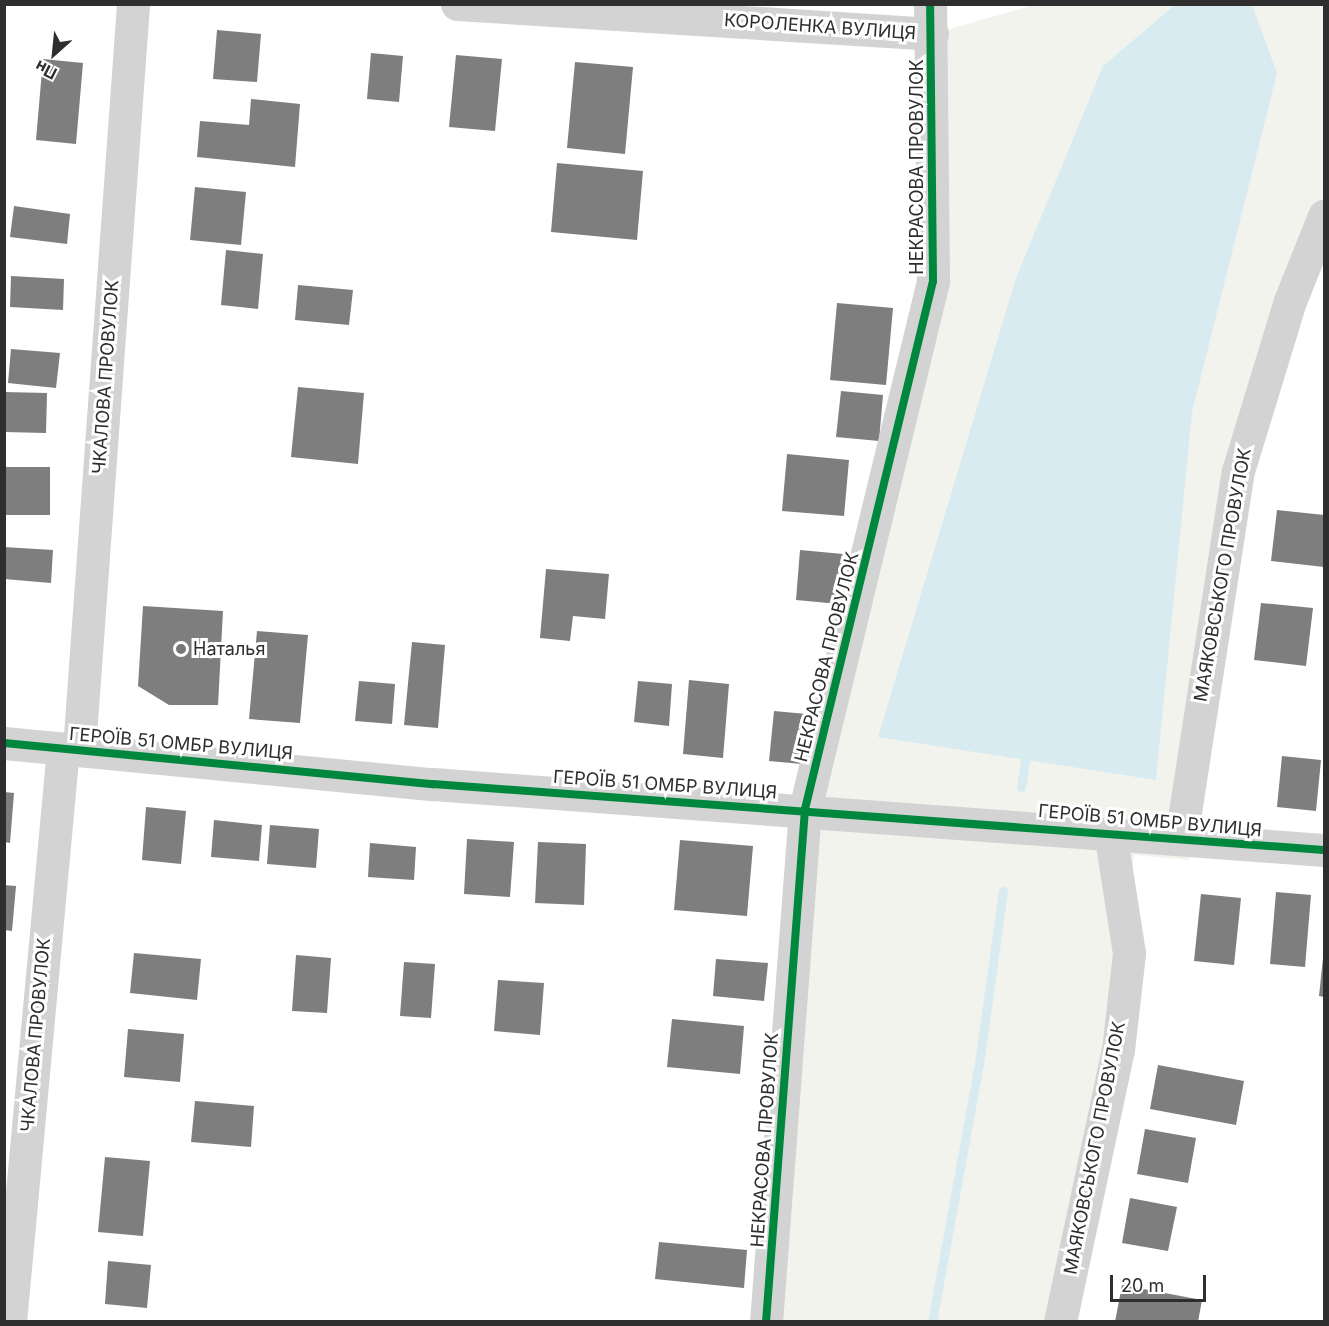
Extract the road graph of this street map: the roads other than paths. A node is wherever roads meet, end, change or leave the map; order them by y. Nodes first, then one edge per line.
1 (133, 4) edge
2 (456, 4) edge
3 (931, 19) edge
4 (1324, 216) edge
5 (4, 743) edge
6 (71, 748) junction
7 (805, 809) junction
8 (1110, 832) junction
9 (1181, 838) junction
10 (1324, 850) edge
11 (10, 1322) edge
12 (766, 1322) edge
13 (1060, 1322) edge

1 - 6 street, ЧКАЛОВА ПРОВУЛОК
2 - 3 street, КОРОЛЕНКА ВУЛИЦЯ
3 - 7 street, НЕКРАСОВА ПРОВУЛОК
4 - 9 street, МАЯКОВСЬКОГО ПРОВУЛОК
5 - 6 street, ГЕРОЇВ 51 ОМБР ВУЛИЦЯ
6 - 7 street, ГЕРОЇВ 51 ОМБР ВУЛИЦЯ
6 - 11 street, ЧКАЛОВА ПРОВУЛОК
7 - 8 street, ГЕРОЇВ 51 ОМБР ВУЛИЦЯ
7 - 12 street, НЕКРАСОВА ПРОВУЛОК
8 - 9 street, ГЕРОЇВ 51 ОМБР ВУЛИЦЯ
8 - 13 street, МАЯКОВСЬКОГО ПРОВУЛОК
9 - 10 street, ГЕРОЇВ 51 ОМБР ВУЛИЦЯ

